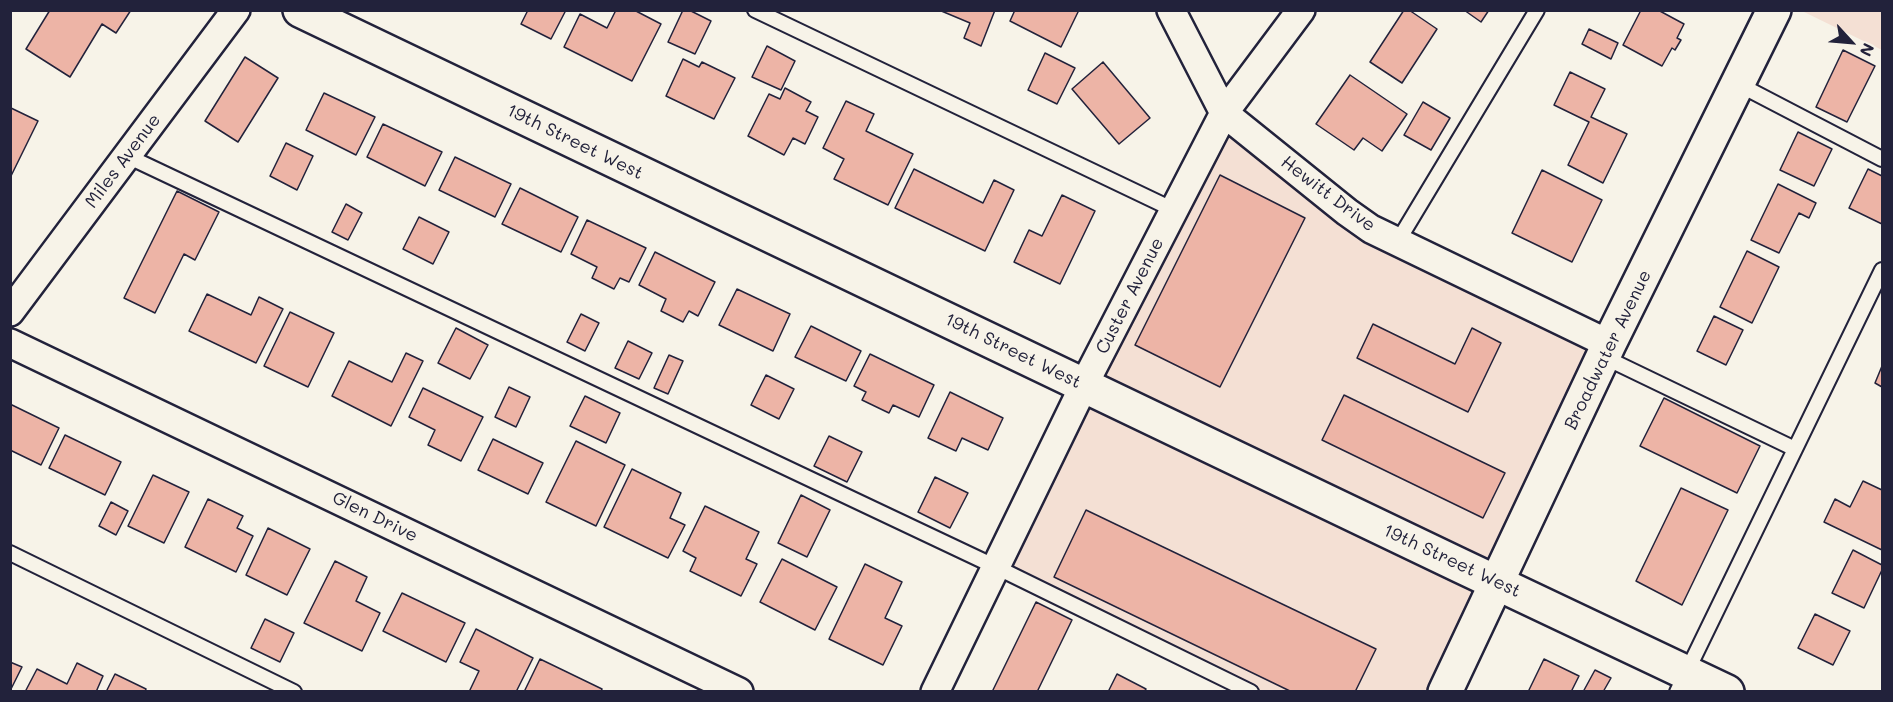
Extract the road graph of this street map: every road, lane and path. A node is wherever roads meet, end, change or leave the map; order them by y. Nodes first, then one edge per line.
1 (236, 10) edge
2 (300, 10) edge
3 (755, 10) edge
4 (1171, 10) edge
5 (1301, 10) edge
6 (1537, 10) edge
7 (1774, 10) edge
8 (1738, 84) junction
9 (1224, 113) junction
10 (127, 156) junction
11 (1882, 159) edge
12 (1174, 210) junction
13 (1398, 242) junction
14 (1882, 270) edge
15 (10, 312) edge
16 (10, 343) edge
17 (1607, 350) junction
18 (1084, 386) junction
19 (1795, 449) junction
20 (10, 553) edge
21 (996, 567) junction
22 (1497, 583) junction
23 (1682, 682) edge
24 (294, 692) edge
25 (739, 692) edge
26 (935, 692) edge
27 (1251, 692) edge
28 (1444, 692) edge
29 (1727, 692) edge

1 - 10 street, Miles Avenue
2 - 18 street, 19th Street West
3 - 12 lane
4 - 9 street, Hewitt Drive
5 - 9 street, Custer Avenue
6 - 13 lane
7 - 8 street, Broadwater Avenue
8 - 11 lane
8 - 17 street, Broadwater Avenue
9 - 12 street, Custer Avenue
9 - 13 street, Hewitt Drive
10 - 15 street, Miles Avenue
10 - 21 lane
12 - 18 street, Custer Avenue
13 - 17 street, Hewitt Drive
14 - 19 lane
16 - 25 street, Glen Drive
17 - 19 lane
17 - 22 street, Broadwater Avenue
18 - 21 street, Custer Avenue
18 - 22 street, 19th Street West
19 - 23 lane
20 - 24 lane
21 - 26 street, Custer Avenue
21 - 27 lane
22 - 23 street, 19th Street West
22 - 28 street, Broadwater Avenue
23 - 29 street, 19th Street West

